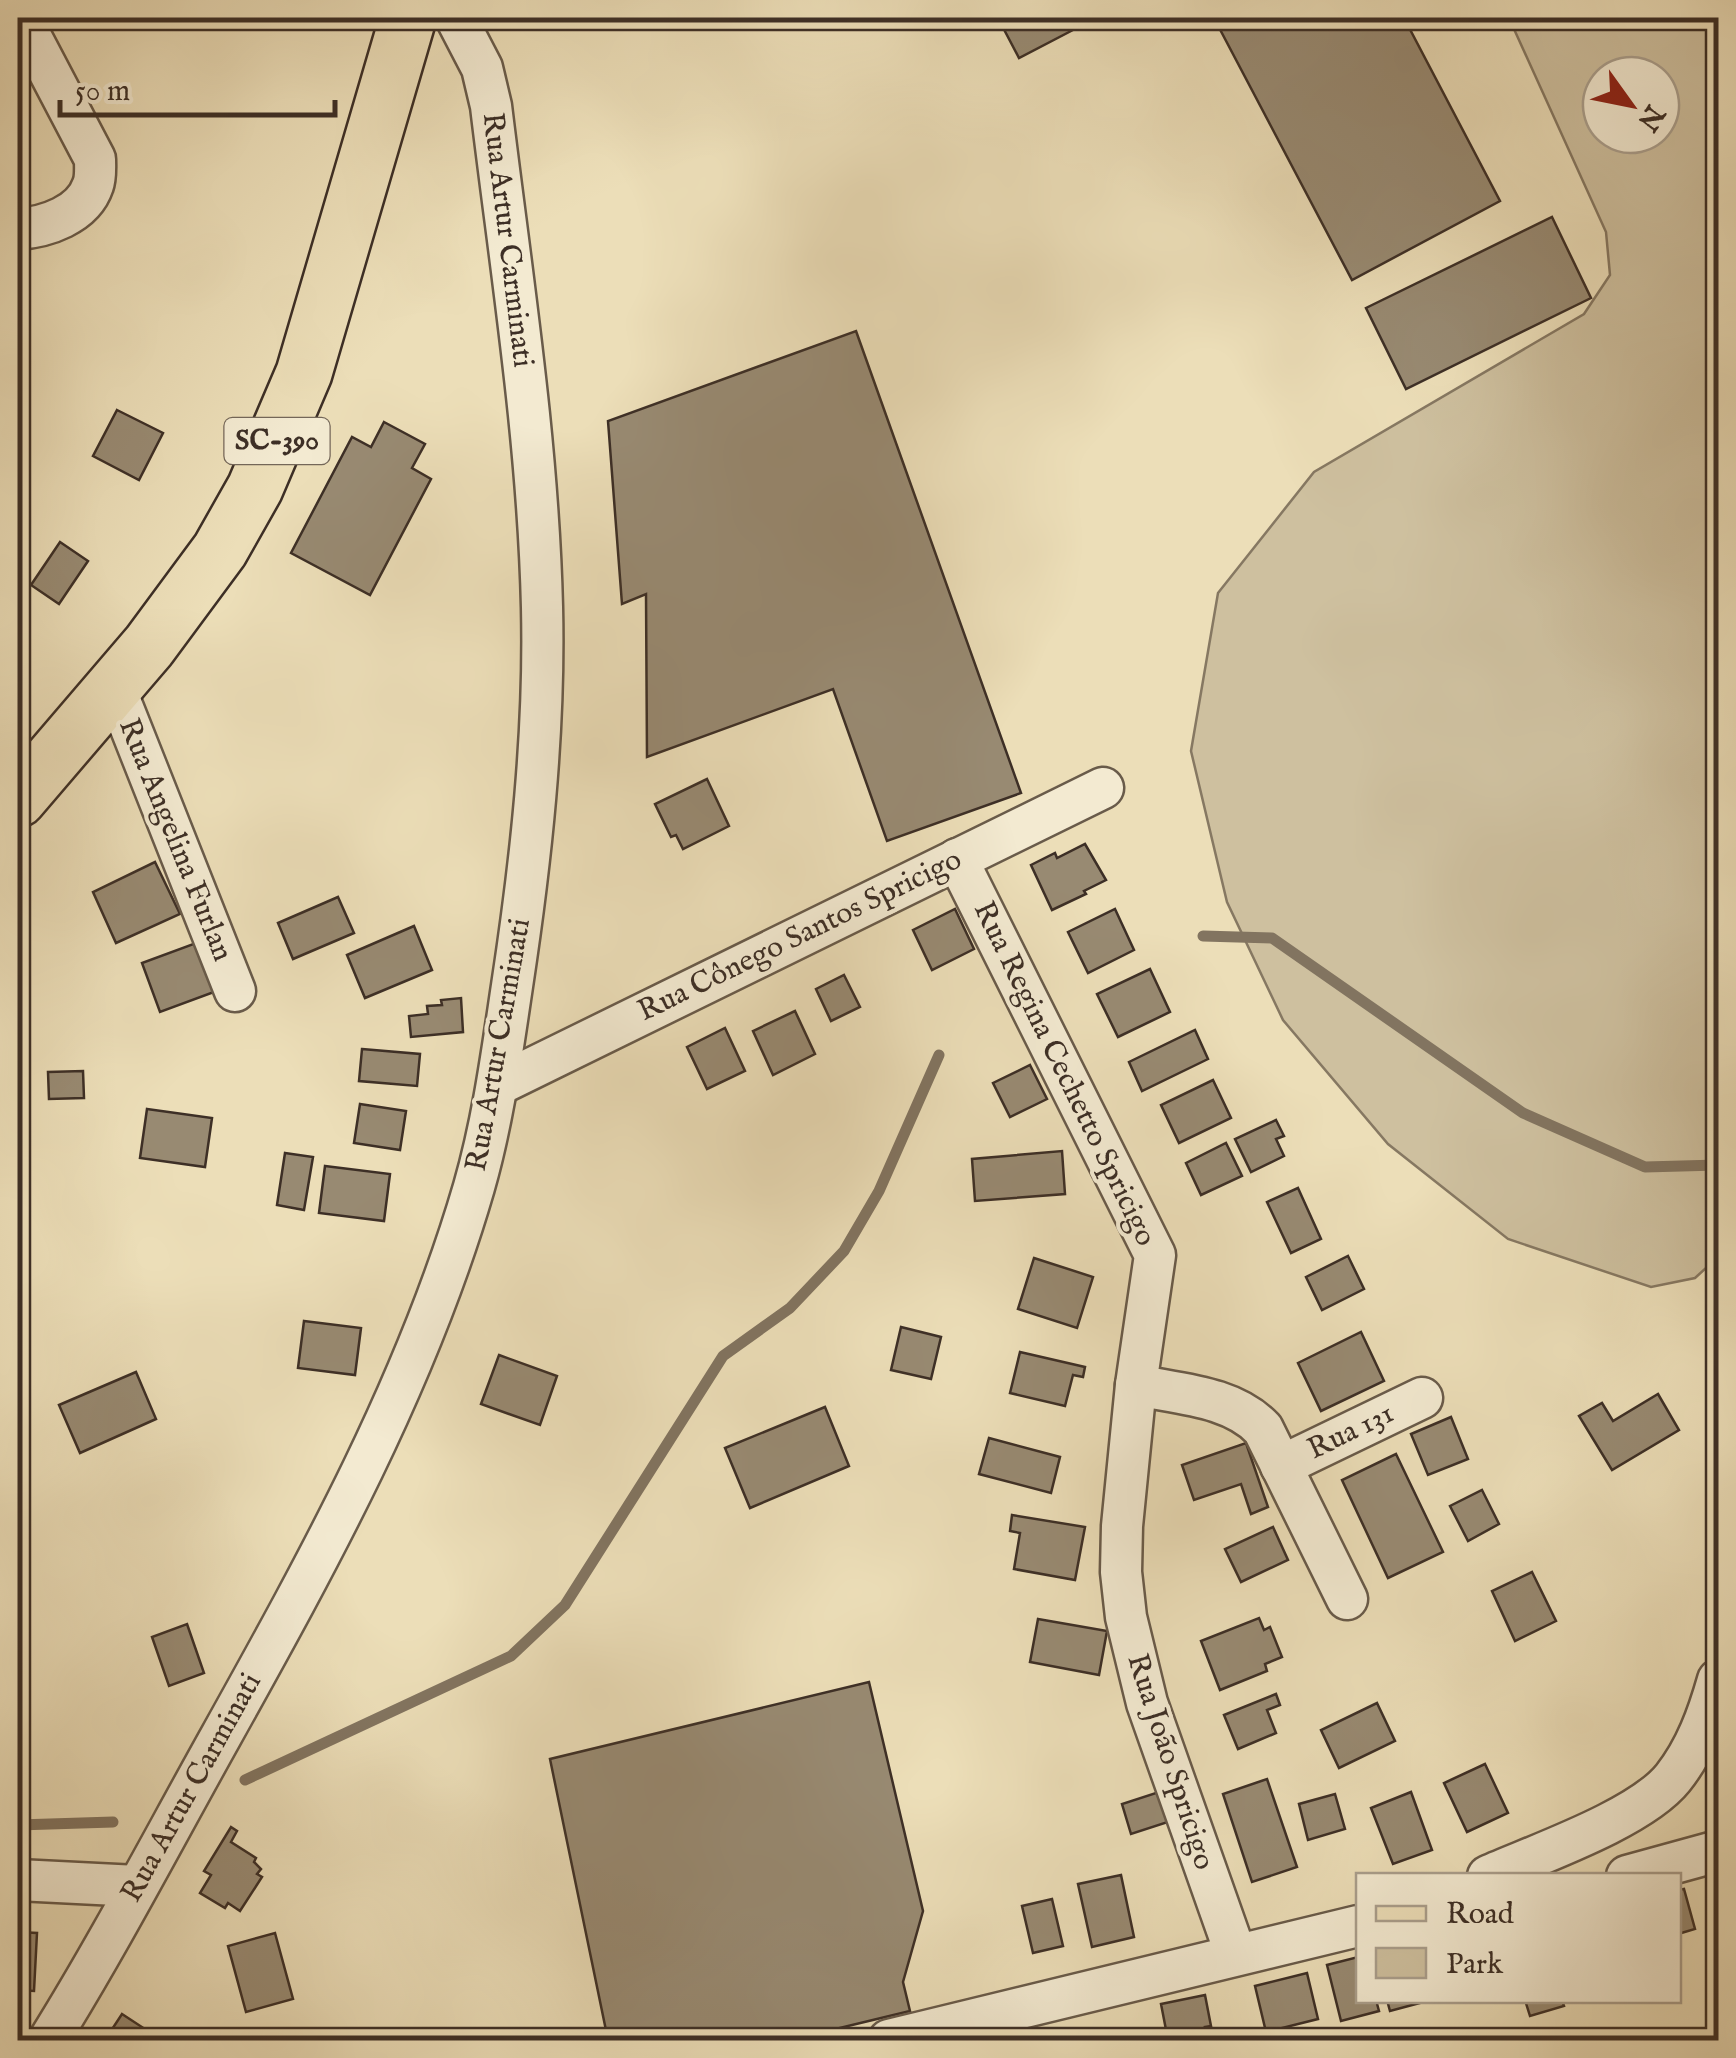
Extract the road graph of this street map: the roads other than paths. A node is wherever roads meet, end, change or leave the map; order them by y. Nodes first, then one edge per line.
1 (21, 18) edge
2 (408, 18) edge
3 (456, 18) edge
4 (18, 230) edge
5 (115, 688) junction
6 (1103, 788) dead end
7 (18, 800) edge
8 (957, 859) junction
9 (234, 992) dead end
10 (498, 1085) junction
11 (1136, 1385) junction
12 (1422, 1398) dead end
13 (1281, 1466) junction
14 (1347, 1599) dead end
15 (1718, 1680) edge
16 (1718, 1851) edge
17 (1494, 1873) edge
18 (1639, 1873) edge
19 (18, 1880) edge
20 (137, 1886) junction
21 (1356, 1926) edge
22 (1236, 1955) junction
23 (48, 2040) edge
24 (889, 2040) edge

1 - 4 street
2 - 5 main road, SC-390
3 - 10 street, Rua Artur Carminati
5 - 7 main road, SC-390
5 - 9 street, Rua Angelina Furlan
6 - 8 street, Rua Cônego Santos Spricigo
8 - 10 street, Rua Cônego Santos Spricigo
8 - 11 street, Rua Regina Cechetto Spricigo
10 - 20 street, Rua Artur Carminati
11 - 13 street
11 - 22 street, Rua João Spricigo
12 - 13 street, Rua 131
13 - 14 street
15 - 17 street
16 - 18 street
19 - 20 street
20 - 23 street, Rua Artur Carminati
21 - 22 street
22 - 24 street

